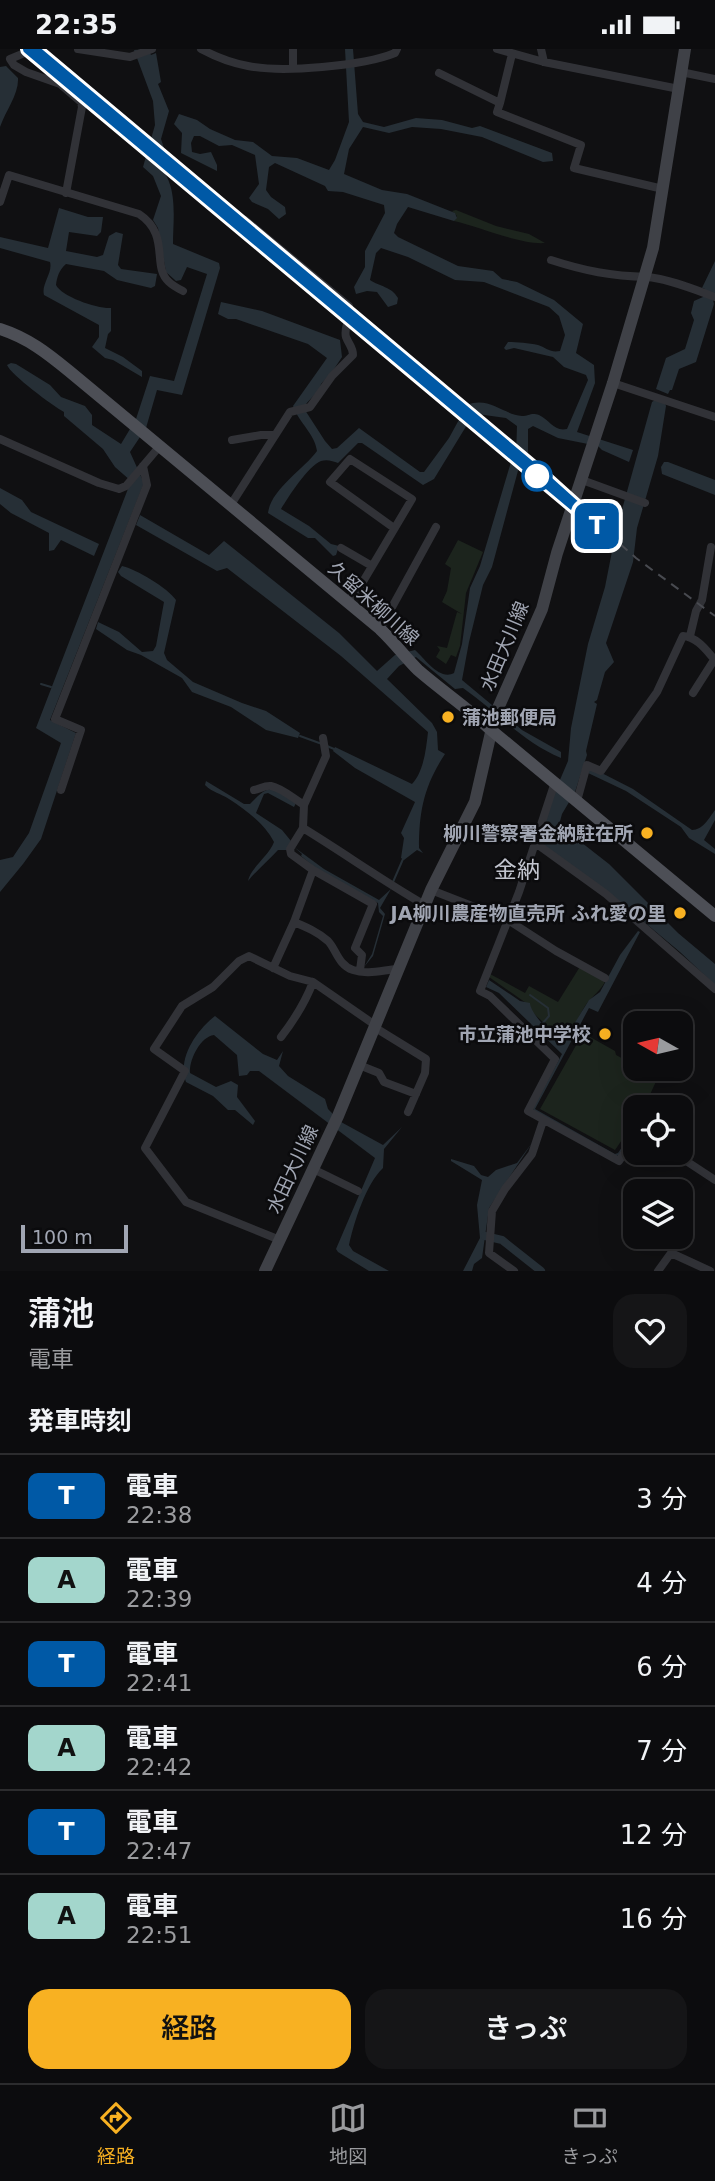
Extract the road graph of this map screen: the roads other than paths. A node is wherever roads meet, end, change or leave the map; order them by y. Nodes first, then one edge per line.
1 (34, 49) edge
2 (78, 49) edge
3 (151, 49) edge
4 (201, 49) edge
5 (293, 49) edge
6 (397, 49) edge
7 (496, 49) edge
8 (541, 49) edge
9 (685, 49) edge
10 (512, 54) junction
11 (544, 62) junction
12 (293, 68) junction
13 (681, 72) junction
14 (439, 73) dead end
15 (715, 79) edge
16 (679, 89) junction
17 (500, 103) junction
18 (663, 189) junction
19 (66, 193) junction
20 (0, 202) edge
21 (245, 220) dead end
22 (551, 260) dead end
23 (644, 277) junction
24 (183, 291) dead end
25 (715, 297) edge
26 (0, 329) edge
27 (613, 383) junction
28 (715, 417) edge
29 (274, 435) junction
30 (0, 439) edge
31 (232, 440) dead end
32 (159, 446) junction
33 (143, 466) junction
34 (582, 479) junction
35 (645, 503) dead end
36 (230, 506) junction
37 (436, 527) dead end
38 (394, 528) junction
39 (711, 547) dead end
40 (341, 548) dead end
41 (372, 566) junction
42 (346, 602) junction
43 (380, 629) junction
44 (690, 636) junction
45 (715, 660) edge
46 (693, 693) dead end
47 (491, 730) junction
48 (323, 738) dead end
49 (556, 783) junction
50 (61, 790) dead end
51 (254, 790) dead end
52 (576, 799) junction
53 (303, 805) junction
54 (303, 828) junction
55 (534, 842) junction
56 (313, 870) junction
57 (431, 890) junction
58 (425, 905) junction
59 (715, 916) edge
60 (508, 920) junction
61 (294, 922) junction
62 (273, 968) junction
63 (397, 969) junction
64 (360, 970) junction
65 (605, 978) dead end
66 (313, 982) junction
67 (715, 989) edge
68 (374, 1026) junction
69 (281, 1037) dead end
70 (359, 1065) junction
71 (416, 1094) junction
72 (408, 1112) dead end
73 (543, 1121) junction
74 (623, 1155) edge
75 (692, 1165) edge
76 (313, 1169) junction
77 (715, 1180) edge
78 (358, 1191) dead end
79 (280, 1240) junction
80 (265, 1271) edge
81 (514, 1271) edge
82 (658, 1271) edge
83 (710, 1271) edge

1 - 19 street
2 - 3 street
4 - 12 street
5 - 12 street
6 - 12 street
7 - 10 street
8 - 11 street
9 - 13 main road, 水田大川線
10 - 11 street
10 - 17 street
11 - 16 street
13 - 15 street
13 - 16 main road, 水田大川線
14 - 17 street
16 - 18 main road, 水田大川線
17 - 18 street
18 - 23 main road, 水田大川線
19 - 20 street
19 - 24 street
21 - 29 street
22 - 23 street
23 - 25 street
23 - 27 main road, 水田大川線
26 - 32 main road, 久留米柳川線
27 - 28 street
27 - 34 main road, 水田大川線
29 - 31 street
29 - 36 street
30 - 33 street
32 - 33 street
32 - 36 main road, 久留米柳川線
33 - 50 street
34 - 35 street
34 - 47 main road, 水田大川線
36 - 42 main road, 久留米柳川線
37 - 43 street
38 - 38 street
38 - 41 street
39 - 44 street
40 - 41 street
41 - 42 street
42 - 43 main road, 久留米柳川線
43 - 47 main road, 久留米柳川線
44 - 45 street
44 - 52 street
45 - 46 street
47 - 49 main road, 久留米柳川線
47 - 57 main road, 水田大川線
48 - 53 street
49 - 52 main road, 久留米柳川線
49 - 55 street
51 - 53 street
52 - 59 main road, 久留米柳川線
53 - 54 street
54 - 56 street
54 - 58 street
55 - 60 street
55 - 67 street
56 - 61 street
56 - 64 street
57 - 58 main road, 水田大川線
57 - 60 street
58 - 63 main road, 水田大川線
60 - 65 street
60 - 73 street
61 - 62 street
61 - 64 street
62 - 66 street
62 - 79 street
63 - 64 street
63 - 68 main road, 水田大川線
66 - 68 street
66 - 69 street
68 - 70 main road, 水田大川線
68 - 71 street
70 - 71 street
70 - 76 main road, 水田大川線
71 - 72 street
73 - 74 street
73 - 81 street
75 - 77 street
76 - 78 street
76 - 79 main road, 水田大川線
79 - 80 main road, 水田大川線
82 - 83 street

